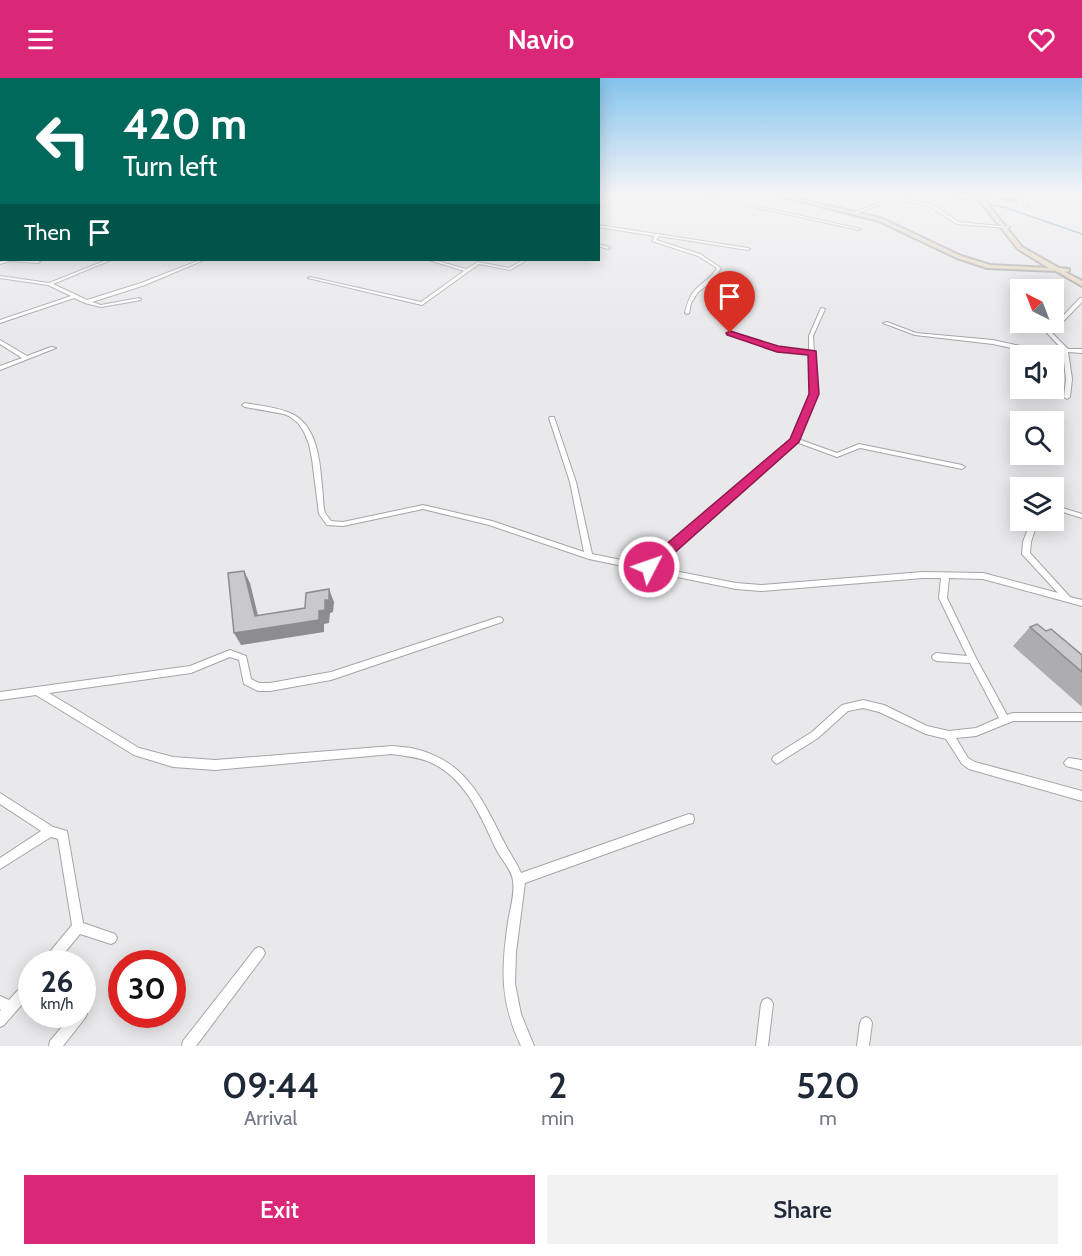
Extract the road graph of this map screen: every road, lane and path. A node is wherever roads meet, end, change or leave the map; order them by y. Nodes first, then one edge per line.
1 (657, 241) edge
2 (698, 241) edge
3 (924, 241) edge
4 (1014, 241) edge
5 (1021, 241) edge
6 (600, 246) edge
7 (608, 248) dead end
8 (748, 249) dead end
9 (24, 261) edge
10 (106, 261) edge
11 (200, 261) edge
12 (434, 261) edge
13 (523, 261) edge
14 (38, 262) dead end
15 (1058, 270) junction
16 (1067, 270) junction
17 (467, 271) junction
18 (0, 277) edge
19 (310, 278) dead end
20 (1082, 279) edge
21 (49, 284) junction
22 (1082, 284) edge
23 (75, 296) junction
24 (140, 299) dead end
25 (1082, 299) edge
26 (87, 302) junction
27 (823, 309) dead end
28 (687, 313) dead end
29 (0, 322) edge
30 (885, 323) dead end
31 (730, 333) dead end
32 (1, 344) edge
33 (53, 348) dead end
34 (1065, 350) junction
35 (1082, 351) edge
36 (813, 353) junction
37 (26, 358) junction
38 (0, 368) edge
39 (1067, 397) dead end
40 (245, 405) dead end
41 (552, 418) dead end
42 (795, 440) junction
43 (962, 467) dead end
44 (1064, 510) edge
45 (1082, 516) edge
46 (1031, 531) edge
47 (589, 556) junction
48 (649, 567) junction
49 (945, 575) junction
50 (1067, 598) junction
51 (1082, 603) edge
52 (499, 620) dead end
53 (936, 657) dead end
54 (973, 660) junction
55 (39, 692) junction
56 (0, 696) edge
57 (1082, 717) edge
58 (1005, 720) junction
59 (949, 735) junction
60 (777, 759) dead end
61 (1069, 763) dead end
62 (1082, 765) edge
63 (1082, 796) edge
64 (0, 798) edge
65 (689, 819) dead end
66 (50, 831) junction
67 (0, 864) edge
68 (519, 879) junction
69 (78, 927) junction
70 (111, 938) dead end
71 (59, 950) edge
72 (259, 953) dead end
73 (18, 995) edge
74 (766, 1004) dead end
75 (6, 1005) edge
76 (0, 1021) edge
77 (866, 1023) dead end
78 (70, 1028) edge
79 (55, 1046) edge
80 (188, 1046) edge
81 (528, 1046) edge
82 (762, 1046) edge
83 (863, 1046) edge

1 - 28 street
2 - 8 street
3 - 15 main road
4 - 15 main road
5 - 16 main road
6 - 7 street
9 - 14 street
10 - 21 street
11 - 26 street
12 - 17 street
13 - 17 street
15 - 16 main road
15 - 22 main road
16 - 20 main road
17 - 19 street
18 - 21 street
21 - 23 street
23 - 26 street
23 - 29 street
24 - 26 street
25 - 34 street
27 - 36 street
30 - 34 street
31 - 36 street
32 - 37 street
33 - 37 street
34 - 35 street
34 - 39 street
36 - 42 street
37 - 38 street
40 - 47 street
41 - 47 street
42 - 43 street
42 - 48 street
44 - 45 street
46 - 50 street
47 - 48 street
48 - 49 street
49 - 50 street
49 - 54 street
50 - 51 street
52 - 55 street
53 - 54 street
54 - 58 street
55 - 56 street
55 - 68 street
57 - 58 street
58 - 59 street
59 - 60 street
59 - 63 street
61 - 62 street
64 - 66 street
65 - 68 street
66 - 67 street
66 - 69 street
68 - 81 street
69 - 70 street
69 - 71 street
72 - 80 street
73 - 75 street
74 - 82 street
75 - 76 street
77 - 83 street
78 - 79 street

